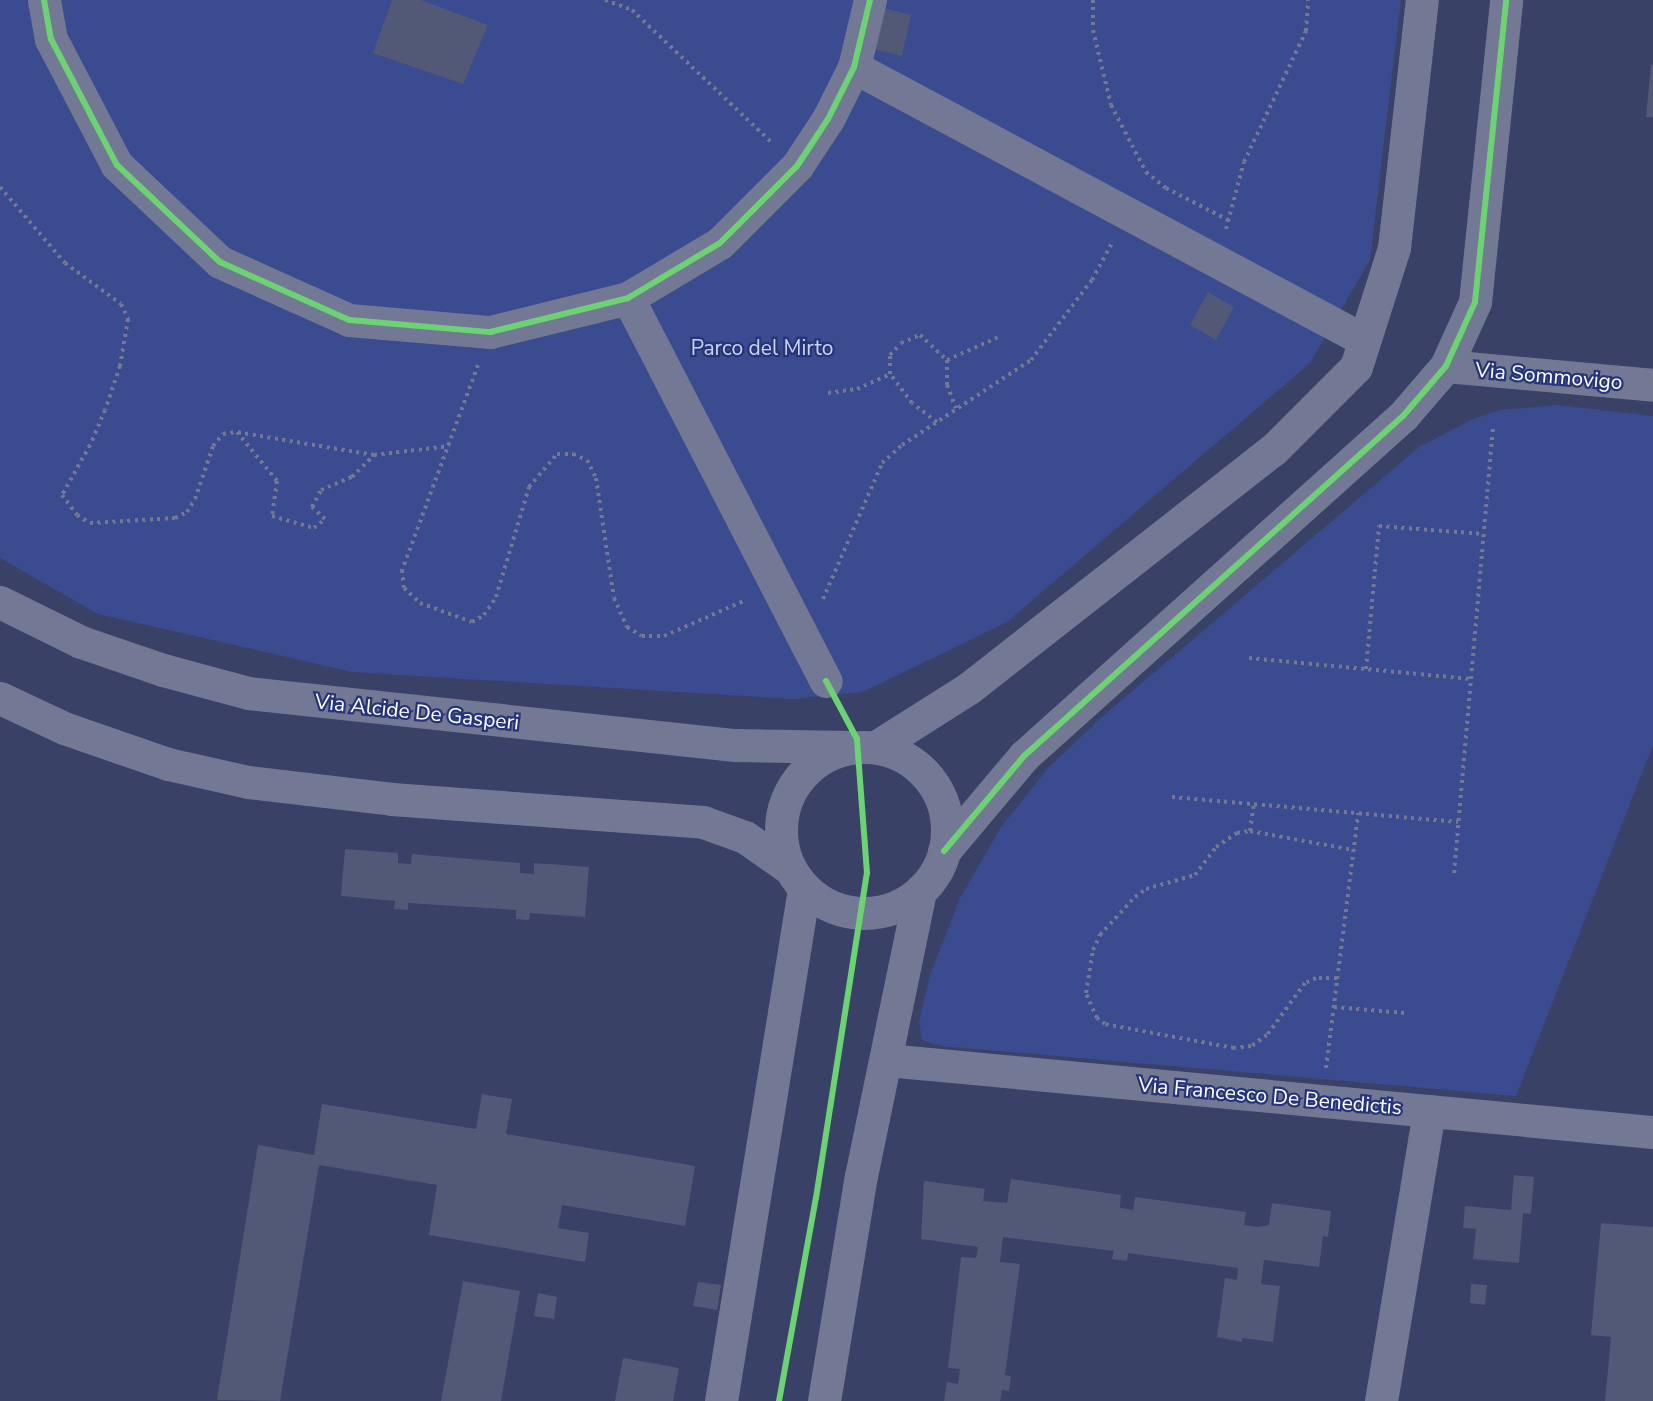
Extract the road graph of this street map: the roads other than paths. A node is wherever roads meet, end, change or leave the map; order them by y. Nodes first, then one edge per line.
1 (44, 0) edge
2 (870, 0) edge
3 (1422, 0) edge
4 (1506, 0) edge
5 (854, 67) junction
6 (628, 298) junction
7 (1364, 340) junction
8 (1446, 366) junction
9 (1653, 385) edge
10 (0, 602) edge
11 (825, 681) dead end
12 (0, 698) edge
13 (863, 747) junction
14 (944, 851) junction
15 (797, 879) junction
16 (920, 891) junction
17 (886, 1060) junction
18 (1429, 1111) junction
19 (1653, 1132) edge
20 (721, 1401) edge
21 (824, 1401) edge
22 (1381, 1401) edge

1 - 6 street
2 - 5 street
3 - 7 street
4 - 8 street
5 - 6 street
5 - 7 street
6 - 11 street
7 - 13 street
8 - 9 street, Via Sommovigo
8 - 14 street
10 - 13 street, Via Alcide De Gasperi
12 - 15 street
13 - 14 street
13 - 15 street
14 - 16 street
15 - 16 street
15 - 20 street
16 - 17 street
17 - 18 street, Via Francesco De Benedictis
17 - 21 street
18 - 19 street, Via Francesco De Benedictis
18 - 22 street

